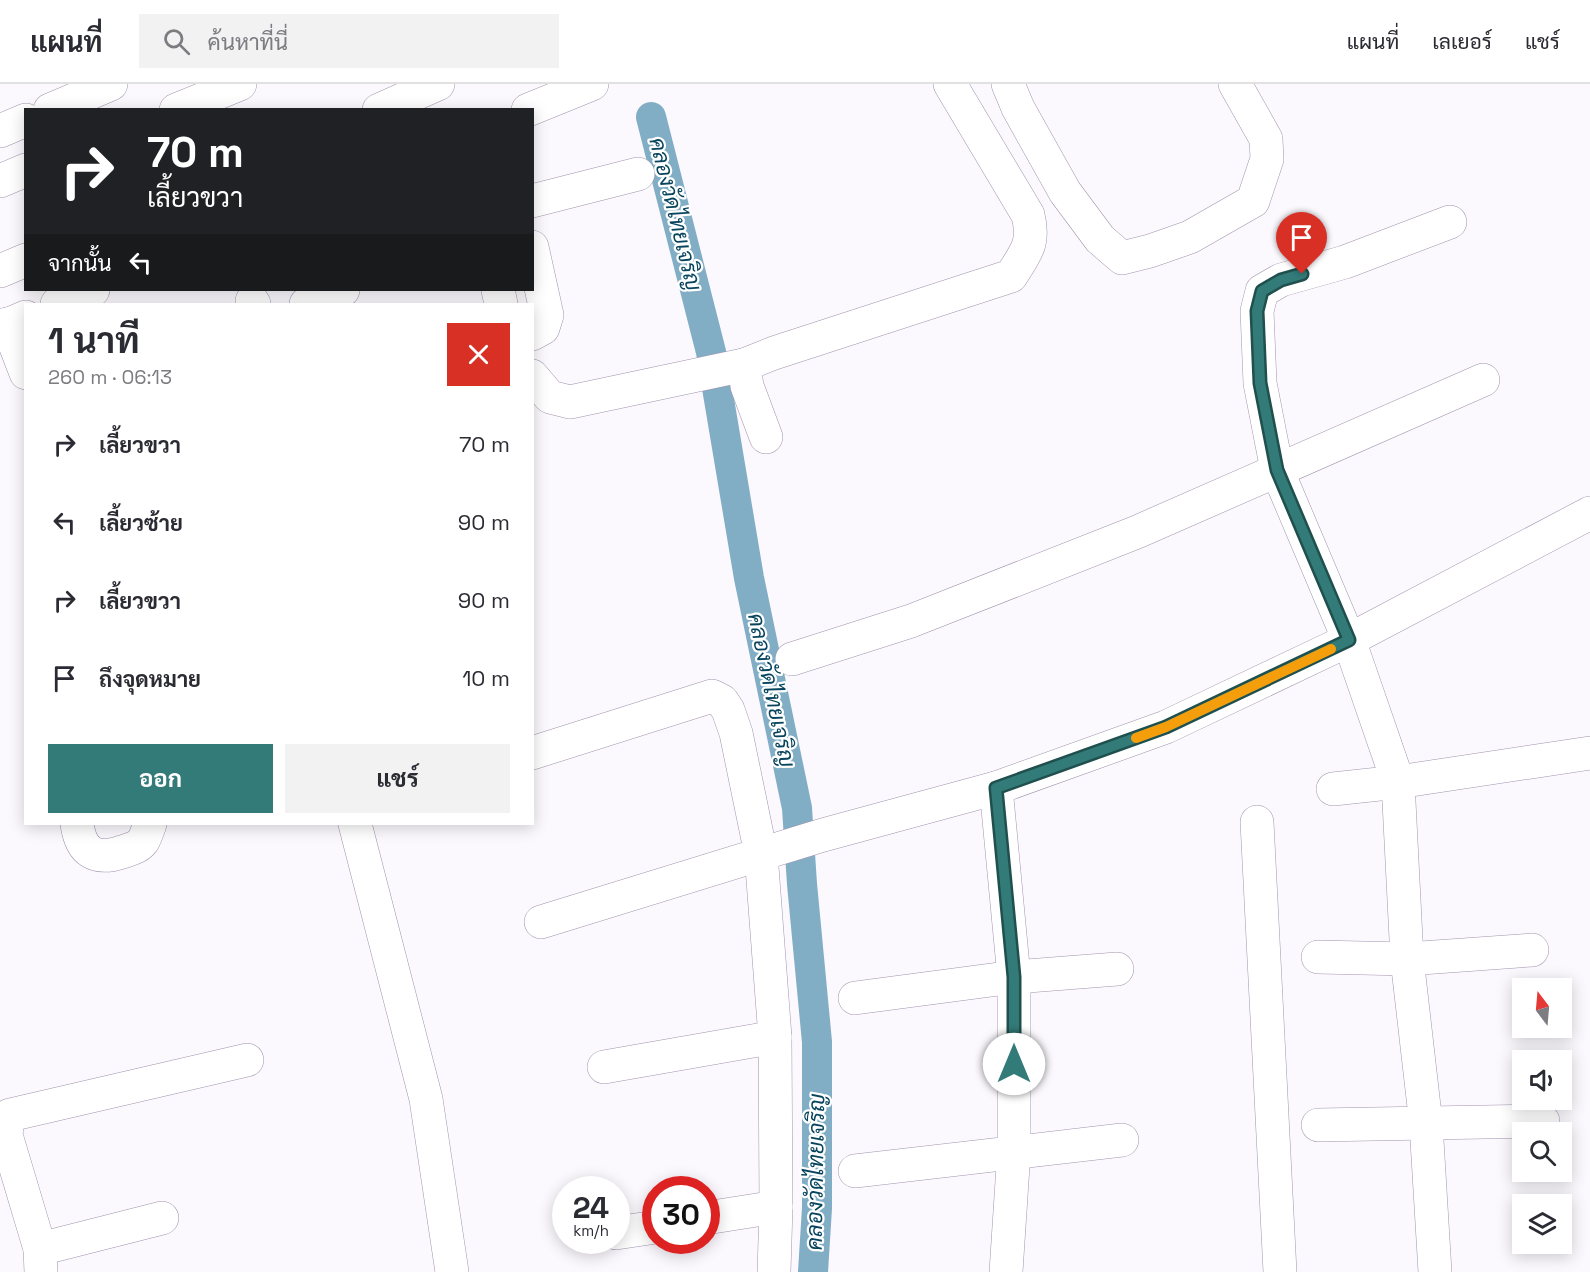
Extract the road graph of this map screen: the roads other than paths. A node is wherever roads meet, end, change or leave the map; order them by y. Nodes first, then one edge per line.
1 (240, 84) edge
2 (438, 84) edge
3 (592, 84) edge
4 (950, 84) edge
5 (1008, 84) edge
6 (1235, 84) edge
7 (100, 86) edge
8 (54, 108) edge
9 (181, 108) edge
10 (384, 108) edge
11 (533, 108) edge
12 (24, 121) edge
13 (0, 130) edge
14 (24, 171) edge
15 (638, 174) dead end
16 (0, 181) edge
17 (534, 200) edge
18 (1450, 222) dead end
19 (534, 256) edge
20 (24, 261) edge
21 (0, 271) edge
22 (341, 291) edge
23 (309, 303) edge
24 (11, 323) edge
25 (534, 333) edge
26 (24, 366) edge
27 (736, 367) junction
28 (534, 378) edge
29 (1483, 380) dead end
30 (766, 437) dead end
31 (1277, 470) junction
32 (1590, 513) edge
33 (1349, 640) junction
34 (792, 660) dead end
35 (534, 752) edge
36 (1590, 753) edge
37 (1398, 782) junction
38 (996, 788) junction
39 (1333, 789) dead end
40 (1257, 822) dead end
41 (77, 825) edge
42 (150, 825) edge
43 (355, 825) edge
44 (770, 852) junction
45 (541, 922) dead end
46 (1532, 950) dead end
47 (1318, 957) dead end
48 (1407, 959) junction
49 (1117, 969) dead end
50 (1014, 977) junction
51 (855, 998) dead end
52 (775, 1037) junction
53 (247, 1060) dead end
54 (603, 1067) dead end
55 (1543, 1121) dead end
56 (1426, 1124) junction
57 (1318, 1125) dead end
58 (1122, 1140) dead end
59 (1014, 1151) junction
60 (855, 1172) dead end
61 (776, 1207) junction
62 (720, 1216) edge
63 (162, 1218) dead end
64 (41, 1260) edge
65 (452, 1272) edge
66 (774, 1272) edge
67 (1006, 1272) edge
68 (1280, 1272) edge
69 (1435, 1272) edge

1 - 9 street
2 - 10 street
3 - 11 street
4 - 27 street
5 - 6 street
7 - 8 street
12 - 13 street
14 - 16 street
15 - 17 street
18 - 31 street
19 - 25 street
20 - 21 street
22 - 23 street
24 - 26 street
27 - 28 street
27 - 30 street
29 - 31 street
31 - 33 street
31 - 34 street
32 - 33 street
33 - 37 street
33 - 38 street
35 - 44 street
36 - 37 street
37 - 39 street
37 - 48 street
38 - 44 street
38 - 50 street
40 - 68 street
41 - 42 street
43 - 65 street
44 - 45 street
44 - 52 street
46 - 48 street
47 - 48 street
48 - 56 street
49 - 50 street
50 - 51 street
50 - 59 street
52 - 54 street
52 - 61 street
53 - 64 street
55 - 56 street
56 - 57 street
56 - 69 street
58 - 59 street
59 - 60 street
59 - 67 street
61 - 62 street
61 - 66 street
63 - 64 street

